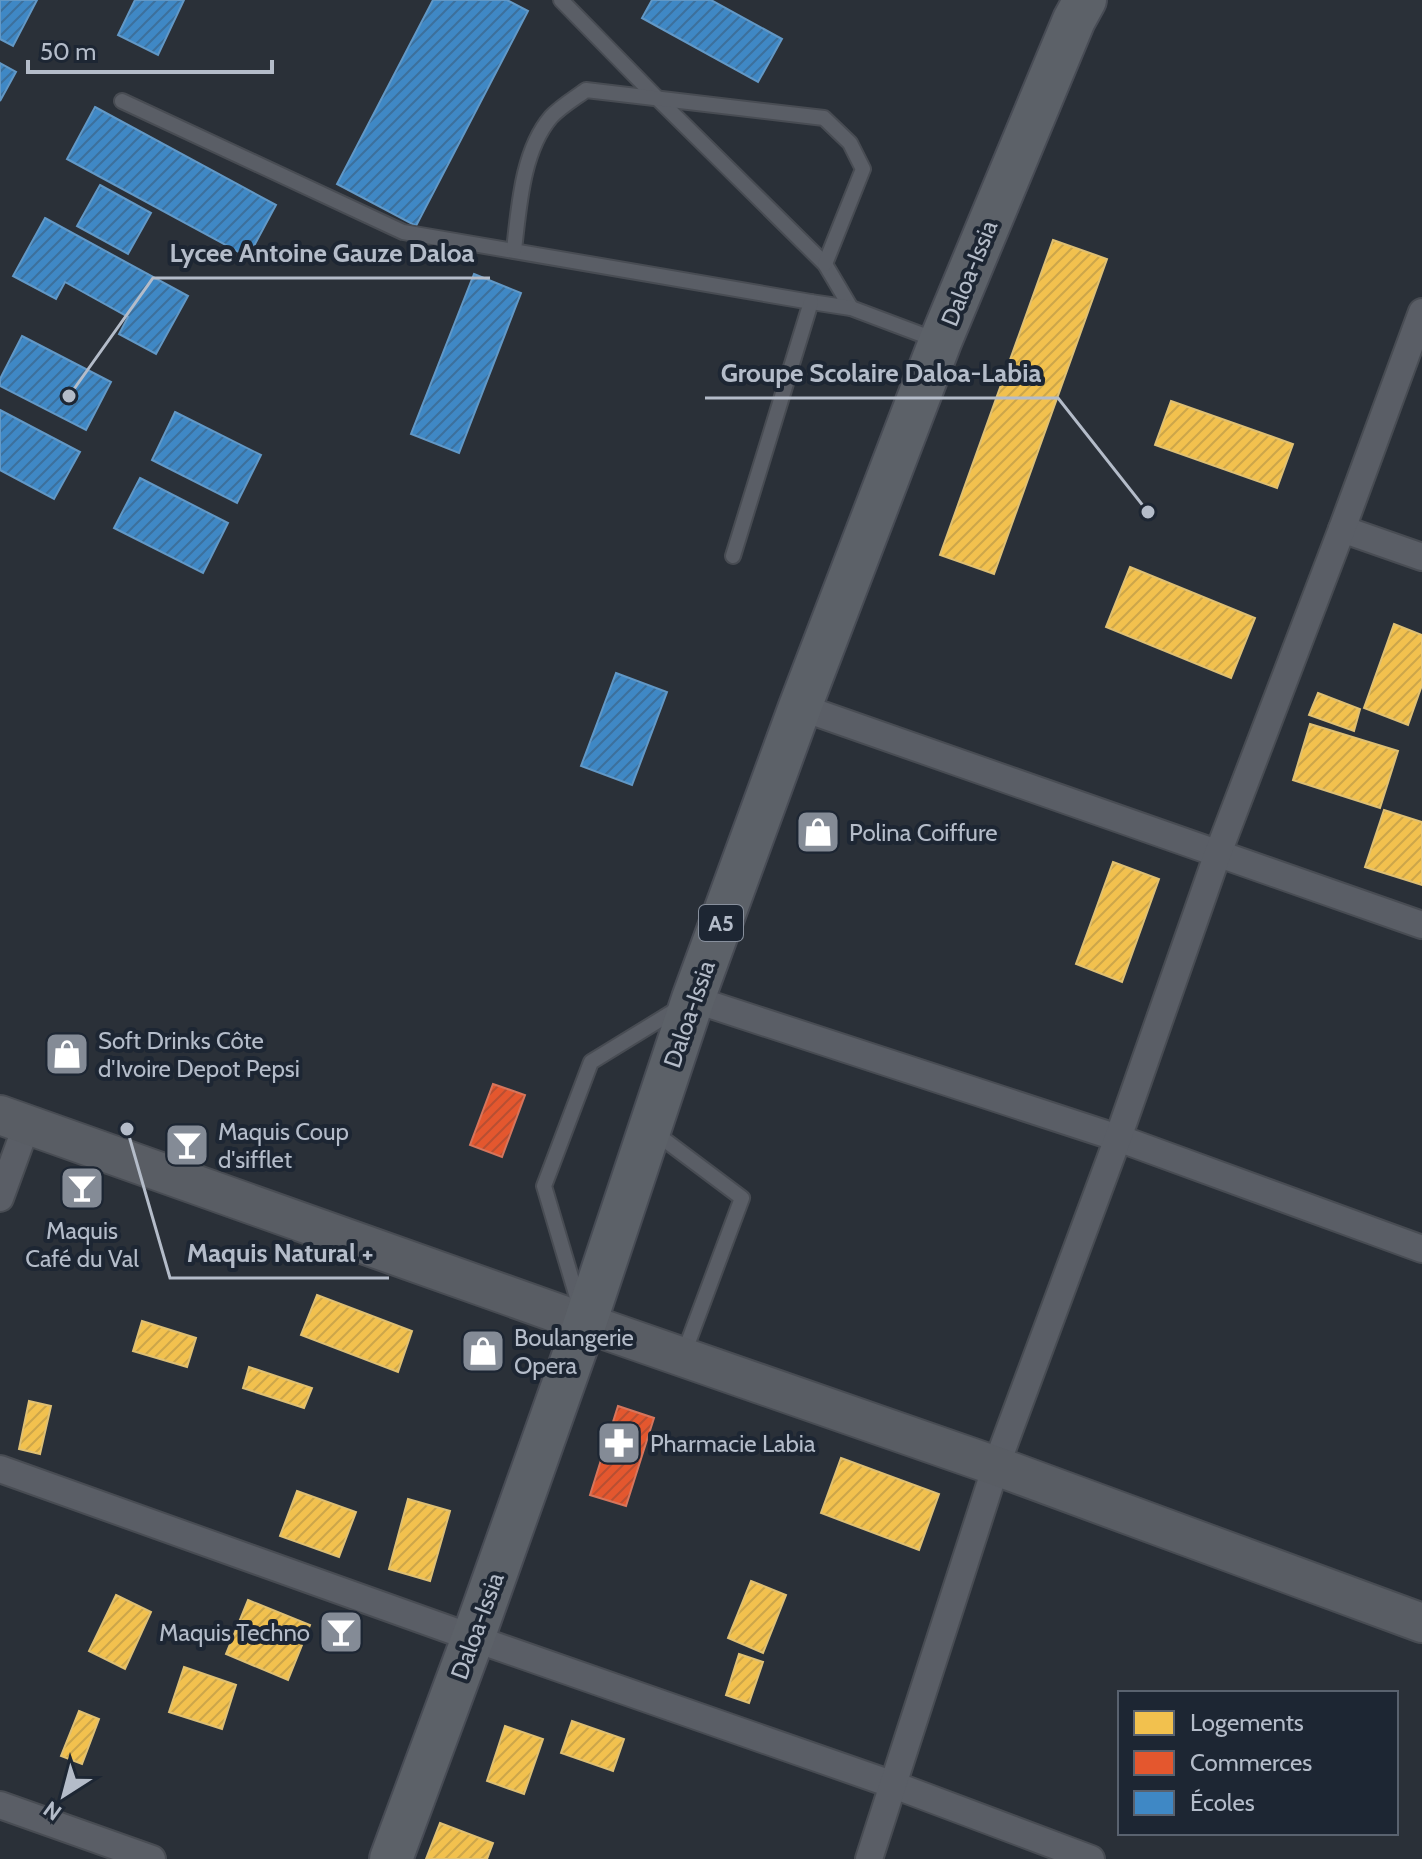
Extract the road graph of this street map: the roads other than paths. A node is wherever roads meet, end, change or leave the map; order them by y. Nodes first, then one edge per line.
1 (561, 0) edge
2 (1085, 0) edge
3 (656, 97) junction
4 (122, 101) dead end
5 (514, 250) junction
6 (825, 264) junction
7 (811, 302) junction
8 (851, 308) junction
9 (1422, 312) edge
10 (940, 342) junction
11 (1342, 529) junction
12 (733, 556) dead end
13 (1422, 557) edge
14 (800, 707) junction
15 (1218, 853) junction
16 (1422, 925) edge
17 (693, 999) junction
18 (13, 1119) edge
19 (650, 1129) junction
20 (1118, 1138) junction
21 (0, 1198) edge
22 (1422, 1249) edge
23 (585, 1323) junction
24 (683, 1357) junction
25 (996, 1466) junction
26 (0, 1469) edge
27 (1422, 1623) edge
28 (473, 1638) junction
29 (894, 1785) junction
30 (0, 1805) edge
31 (152, 1859) edge
32 (391, 1859) edge
33 (869, 1859) edge
34 (1091, 1859) edge

1 - 3 lane
2 - 10 main road, Daloa-Issia / A5
3 - 5 lane
3 - 6 lane
3 - 6 lane
4 - 5 lane
5 - 7 lane
6 - 8 lane
7 - 8 lane
7 - 12 lane
8 - 10 lane
9 - 11 street
10 - 14 main road, Daloa-Issia / A5
11 - 13 street
11 - 15 street
14 - 15 street
14 - 17 main road, Daloa-Issia / A5
15 - 16 street
15 - 20 street
17 - 19 main road, Daloa-Issia / A5
17 - 20 street
17 - 23 lane
18 - 21 street
18 - 23 street
19 - 23 main road, Daloa-Issia / A5
19 - 24 lane
20 - 22 street
20 - 25 street
23 - 24 street
23 - 28 main road, Daloa-Issia / A5
24 - 25 street
25 - 27 street
25 - 29 street
26 - 28 street
28 - 29 street
28 - 32 main road, Daloa-Issia / A5
29 - 33 street
29 - 34 street
30 - 31 street

